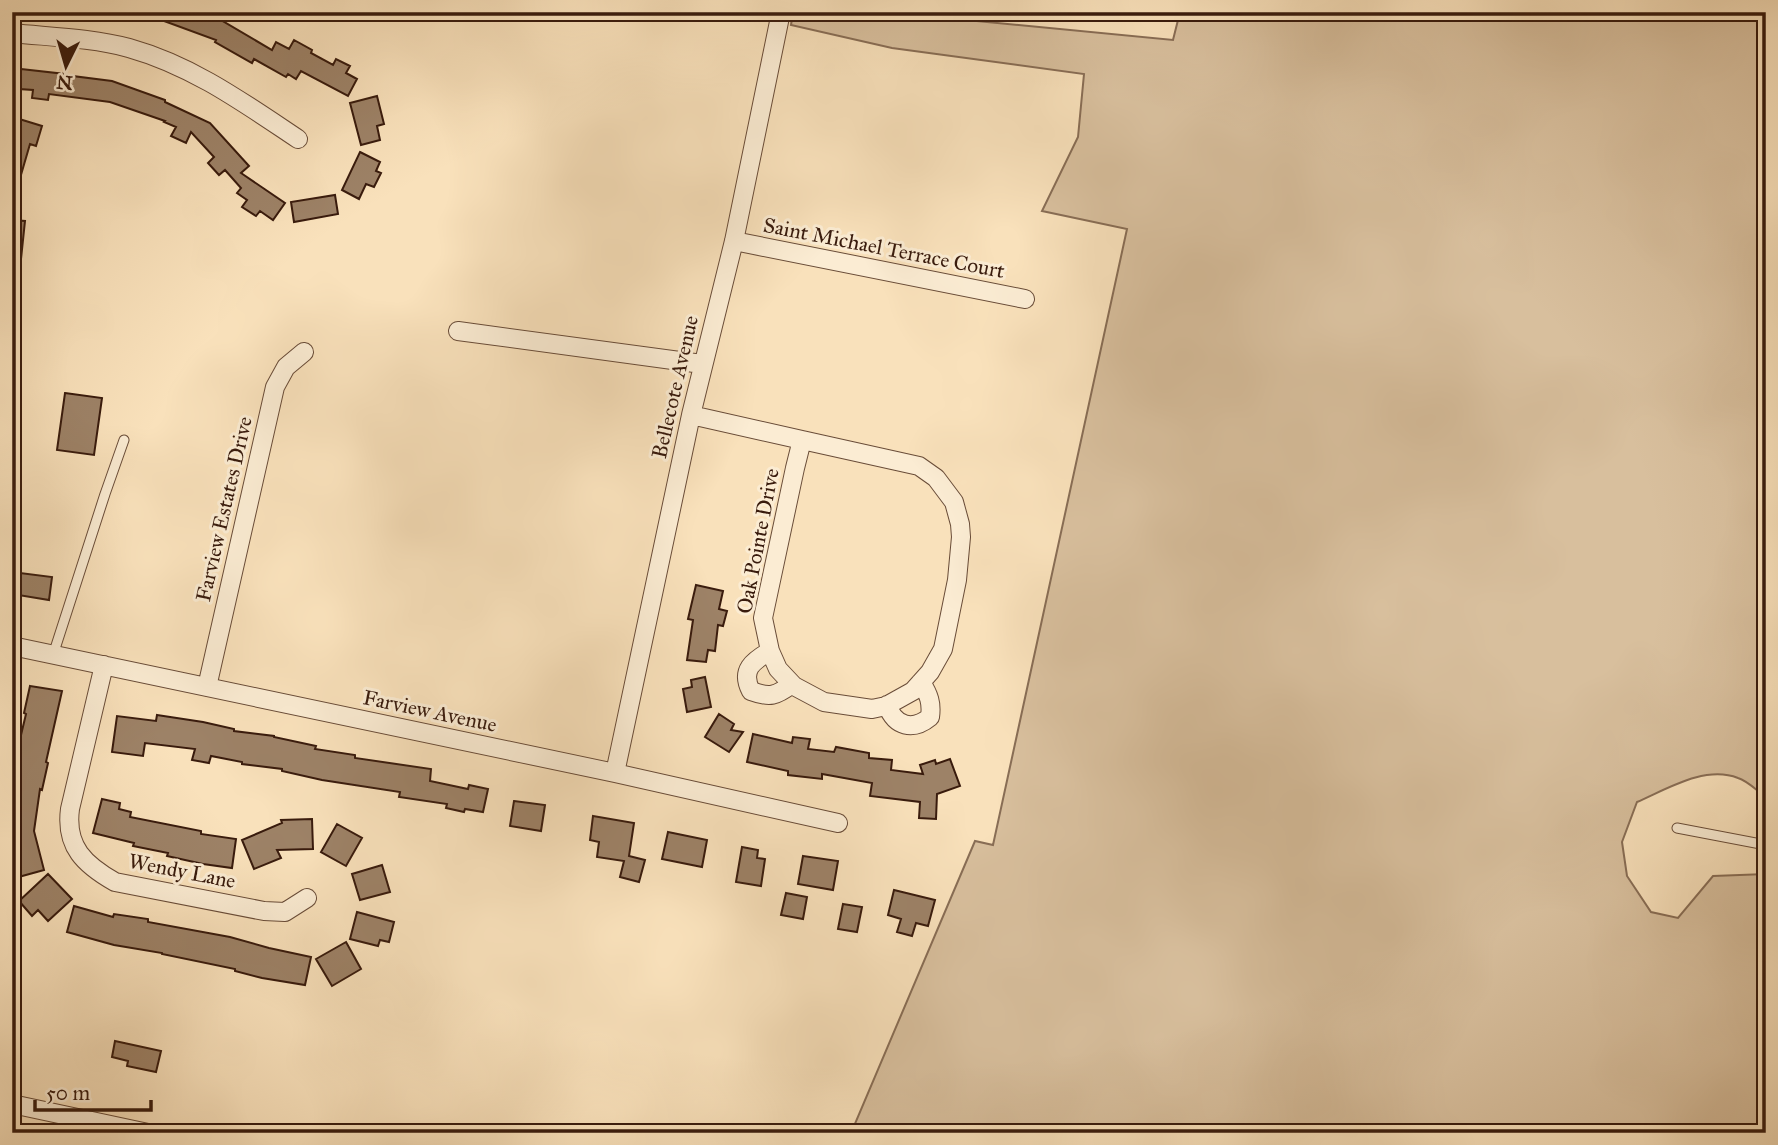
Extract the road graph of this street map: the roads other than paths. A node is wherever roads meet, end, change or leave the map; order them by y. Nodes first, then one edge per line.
1 (781, 12) edge
2 (12, 33) edge
3 (298, 139) dead end
4 (734, 241) junction
5 (1025, 299) dead end
6 (458, 331) dead end
7 (304, 352) dead end
8 (702, 364) junction
9 (691, 415) junction
10 (124, 440) dead end
11 (802, 440) junction
12 (12, 646) edge
13 (770, 651) junction
14 (53, 655) junction
15 (104, 665) junction
16 (921, 682) junction
17 (792, 684) junction
18 (206, 687) junction
19 (887, 705) junction
20 (615, 773) junction
21 (838, 823) dead end
22 (1677, 828) dead end
23 (1766, 845) edge
24 (307, 898) dead end
25 (12, 1104) edge
26 (148, 1133) edge

1 - 4 street, Bellecote Avenue
2 - 3 street
4 - 5 street, Saint Michael Terrace Court
4 - 8 street, Bellecote Avenue
6 - 8 street
7 - 18 street, Farview Estates Drive
8 - 9 street, Bellecote Avenue
9 - 11 street, Oak Pointe Drive
9 - 20 street, Bellecote Avenue
10 - 14 lane
11 - 13 street, Oak Pointe Drive
11 - 16 street, Oak Pointe Drive
12 - 14 street, Farview Avenue
13 - 17 street, Oak Pointe Drive
13 - 17 street
14 - 15 street, Farview Avenue
15 - 18 street, Farview Avenue
15 - 24 street, Wendy Lane
16 - 19 street, Oak Pointe Drive
16 - 19 street
17 - 19 street, Oak Pointe Drive
18 - 20 street, Farview Avenue
20 - 21 street, Farview Avenue
22 - 23 lane
25 - 26 street

